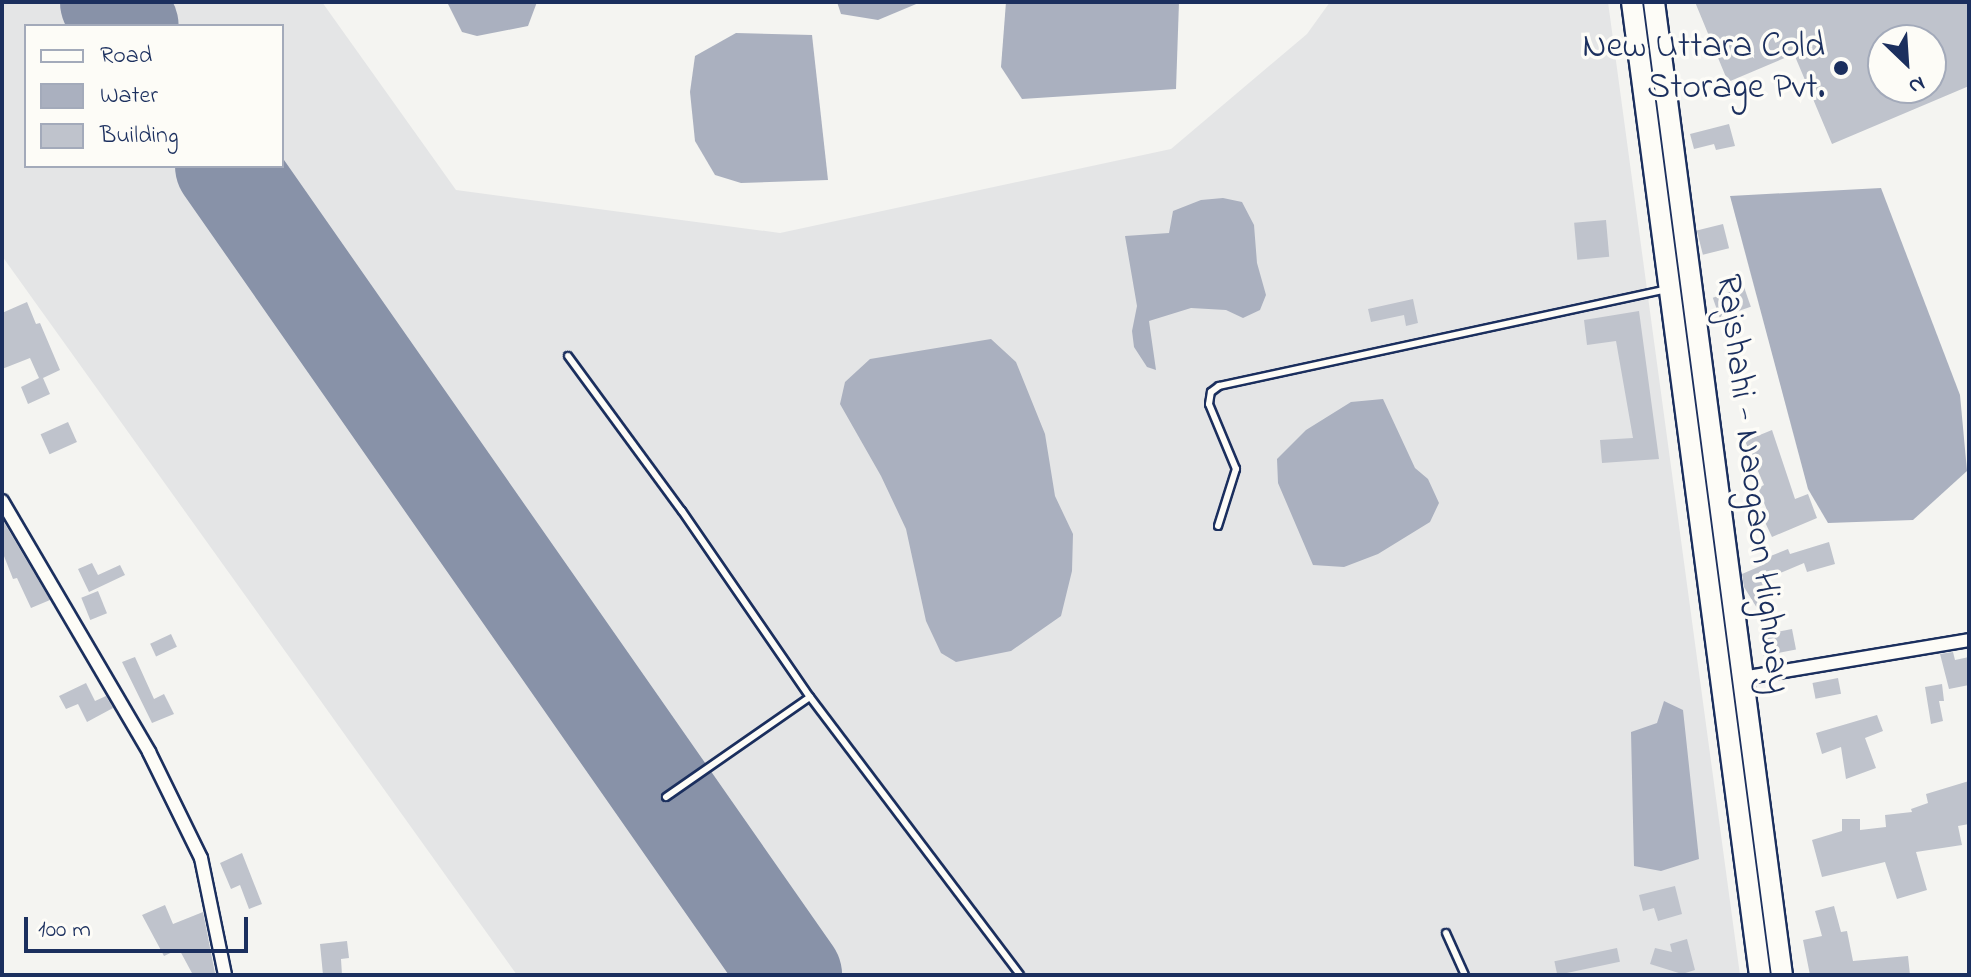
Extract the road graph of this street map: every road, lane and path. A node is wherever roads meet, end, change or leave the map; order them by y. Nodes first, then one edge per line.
1 (1632, 2) edge
2 (1654, 2) edge
3 (1671, 289) junction
4 (568, 356) dead end
5 (2, 501) edge
6 (1218, 526) dead end
7 (1969, 640) edge
8 (1742, 678) junction
9 (810, 697) junction
10 (666, 797) dead end
11 (1446, 933) dead end
12 (225, 975) edge
13 (1020, 975) edge
14 (1465, 975) edge
15 (1760, 975) edge
16 (1782, 975) edge

1 - 3 main road, Rajshahi - Naogaon Highway
2 - 8 main road, Rajshahi - Naogaon Highway
3 - 6 lane
3 - 15 main road, Rajshahi - Naogaon Highway
4 - 9 lane
5 - 12 street
7 - 8 street
8 - 16 main road, Rajshahi - Naogaon Highway
9 - 10 lane
9 - 13 lane
11 - 14 lane

